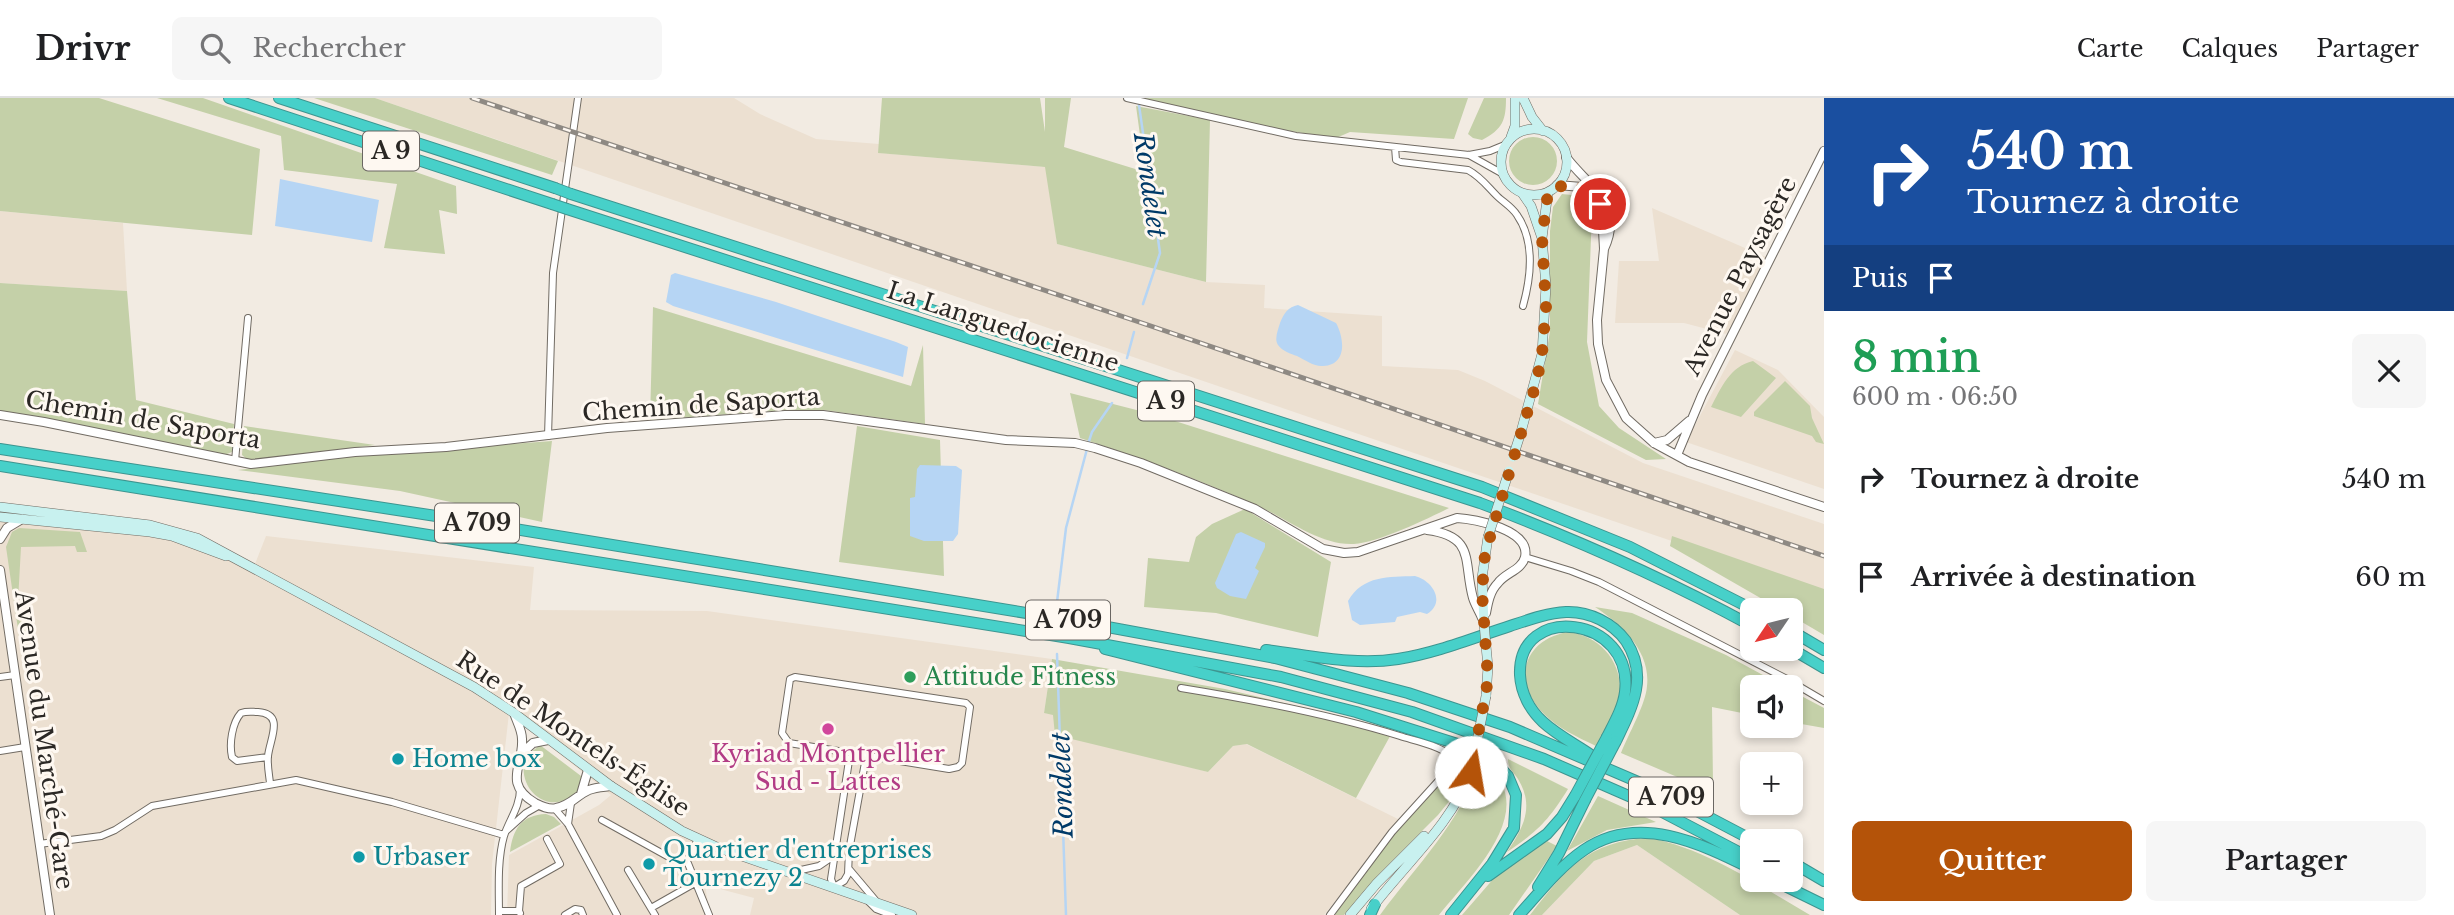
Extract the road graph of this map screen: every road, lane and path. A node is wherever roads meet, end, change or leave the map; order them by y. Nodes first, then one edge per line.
1 (229, 98) edge
2 (279, 98) edge
3 (578, 98) edge
4 (1127, 98) edge
5 (1515, 98) edge
6 (1523, 98) edge
7 (1544, 131) junction
8 (1509, 141) junction
9 (1395, 147) junction
10 (1824, 151) edge
11 (1469, 155) junction
12 (1566, 157) junction
13 (1503, 174) junction
14 (1557, 185) junction
15 (1522, 192) junction
16 (1548, 192) junction
17 (1542, 238) junction
18 (1604, 249) junction
19 (1523, 306) dead end
20 (248, 318) dead end
21 (0, 415) edge
22 (1691, 419) junction
23 (548, 436) junction
24 (1654, 443) junction
25 (0, 449) edge
26 (1677, 455) junction
27 (235, 461) junction
28 (0, 466) edge
29 (0, 507) edge
30 (1824, 507) edge
31 (0, 517) edge
32 (22, 519) junction
33 (1424, 529) junction
34 (185, 537) junction
35 (0, 539) edge
36 (1525, 557) junction
37 (0, 570) edge
38 (1740, 603) edge
39 (1740, 620) edge
40 (1484, 623) junction
41 (1069, 638) junction
42 (1803, 638) edge
43 (1181, 639) junction
44 (1824, 650) edge
45 (1803, 656) edge
46 (1824, 668) edge
47 (15, 675) junction
48 (0, 677) edge
49 (1181, 688) dead end
50 (1824, 701) edge
51 (514, 713) junction
52 (1612, 739) junction
53 (548, 740) junction
54 (25, 747) junction
55 (0, 751) edge
56 (850, 754) junction
57 (520, 755) junction
58 (268, 757) junction
59 (866, 757) junction
60 (588, 770) junction
61 (1620, 773) junction
62 (270, 783) junction
63 (611, 786) junction
64 (520, 789) junction
65 (581, 794) junction
66 (1580, 798) junction
67 (571, 803) junction
68 (540, 806) junction
69 (555, 809) junction
70 (1451, 811) junction
71 (602, 820) dead end
72 (568, 824) junction
73 (505, 833) junction
74 (1740, 833) edge
75 (547, 839) dead end
76 (698, 839) junction
77 (39, 844) junction
78 (836, 853) junction
79 (1740, 853) edge
80 (687, 861) junction
81 (1740, 863) edge
82 (849, 869) junction
83 (1803, 869) edge
84 (628, 870) dead end
85 (792, 872) junction
86 (1824, 881) edge
87 (695, 883) junction
88 (834, 887) junction
89 (1803, 890) edge
90 (1470, 891) junction
91 (1798, 892) edge
92 (863, 897) junction
93 (876, 901) junction
94 (1824, 904) edge
95 (651, 908) junction
96 (1371, 911) edge
97 (1521, 912) edge
98 (499, 913) edge
99 (520, 913) edge
100 (50, 915) edge
101 (565, 915) edge
102 (583, 915) edge
103 (617, 915) edge
104 (655, 915) edge
105 (709, 915) edge
106 (892, 915) edge
107 (912, 915) edge
108 (1330, 915) edge
109 (1350, 915) edge
110 (1451, 915) edge

1 - 39 highway, La Languedocienne / A 9, bridge
2 - 38 highway, La Languedocienne / A 9, bridge
3 - 23 street
4 - 9 street
5 - 8 main road
6 - 7 main road
7 - 8 main road
7 - 12 main road
8 - 11 street
8 - 13 main road
9 - 11 street
9 - 19 street
10 - 22 street, Avenue Paysagère
11 - 13 street
12 - 14 main road
12 - 18 street
13 - 15 main road
14 - 16 main road
14 - 18 street
15 - 16 main road
15 - 17 main road
16 - 17 main road
17 - 40 main road, bridge
18 - 24 street
20 - 27 street
21 - 27 street, Chemin de Saporta
22 - 24 street, Avenue Paysagère
22 - 26 street, Avenue Paysagère
23 - 27 street, Chemin de Saporta
23 - 33 street, Chemin de Saporta
24 - 26 street
25 - 43 highway, A 709
26 - 30 street
28 - 41 highway, A 709
29 - 34 main road, Rue de Montels-Église
31 - 32 main road, Rue de Montels-Église
32 - 34 main road, Rue de Montels-Église
32 - 35 street
33 - 36 street, Chemin de Saporta
33 - 40 street
34 - 51 main road, Rue de Montels-Église
36 - 40 street
36 - 50 street
37 - 47 street, Avenue du Marché-Gare
40 - 70 main road, bridge
41 - 79 highway, A 709
41 - 90 highway
42 - 44 highway
43 - 52 highway
43 - 61 highway, A 709
45 - 46 highway
47 - 48 street
47 - 54 street, Avenue du Marché-Gare
49 - 108 street
51 - 53 main road, Rue de Montels-Église
51 - 57 street
52 - 61 highway
52 - 66 highway, bridge
53 - 57 street
53 - 60 main road, Rue de Montels-Église
54 - 55 street
54 - 77 street, Avenue du Marché-Gare
56 - 59 street
56 - 59 street
56 - 78 street
57 - 64 street
58 - 58 street
58 - 62 street
59 - 82 street
60 - 63 main road, Rue de Montels-Église
60 - 65 street
61 - 74 highway, A 709
62 - 73 street
62 - 77 street
63 - 65 street
63 - 76 main road, Rue de Montels-Église
64 - 68 street
64 - 73 street
65 - 67 street
66 - 90 highway
66 - 97 highway
67 - 69 street
67 - 72 street
68 - 69 street
68 - 73 street
69 - 72 street
70 - 96 main road
70 - 109 main road
71 - 80 street
72 - 103 street
73 - 98 street
75 - 99 street
76 - 80 street
76 - 85 main road, Rue de Montels-Église
77 - 100 street, Avenue du Marché-Gare
78 - 85 street
78 - 88 street
80 - 87 street
81 - 97 highway
82 - 88 street
82 - 93 street
83 - 86 highway
84 - 95 street
85 - 88 main road, Rue de Montels-Église
87 - 95 street
87 - 105 street
88 - 92 main road, Rue de Montels-Église
89 - 94 highway
90 - 110 highway
91 - 94 highway
92 - 93 main road, Rue de Montels-Église
92 - 106 street, Rue de Montels-Église
93 - 107 main road, Rue de Montels-Église
95 - 104 street
98 - 99 street
101 - 102 street

